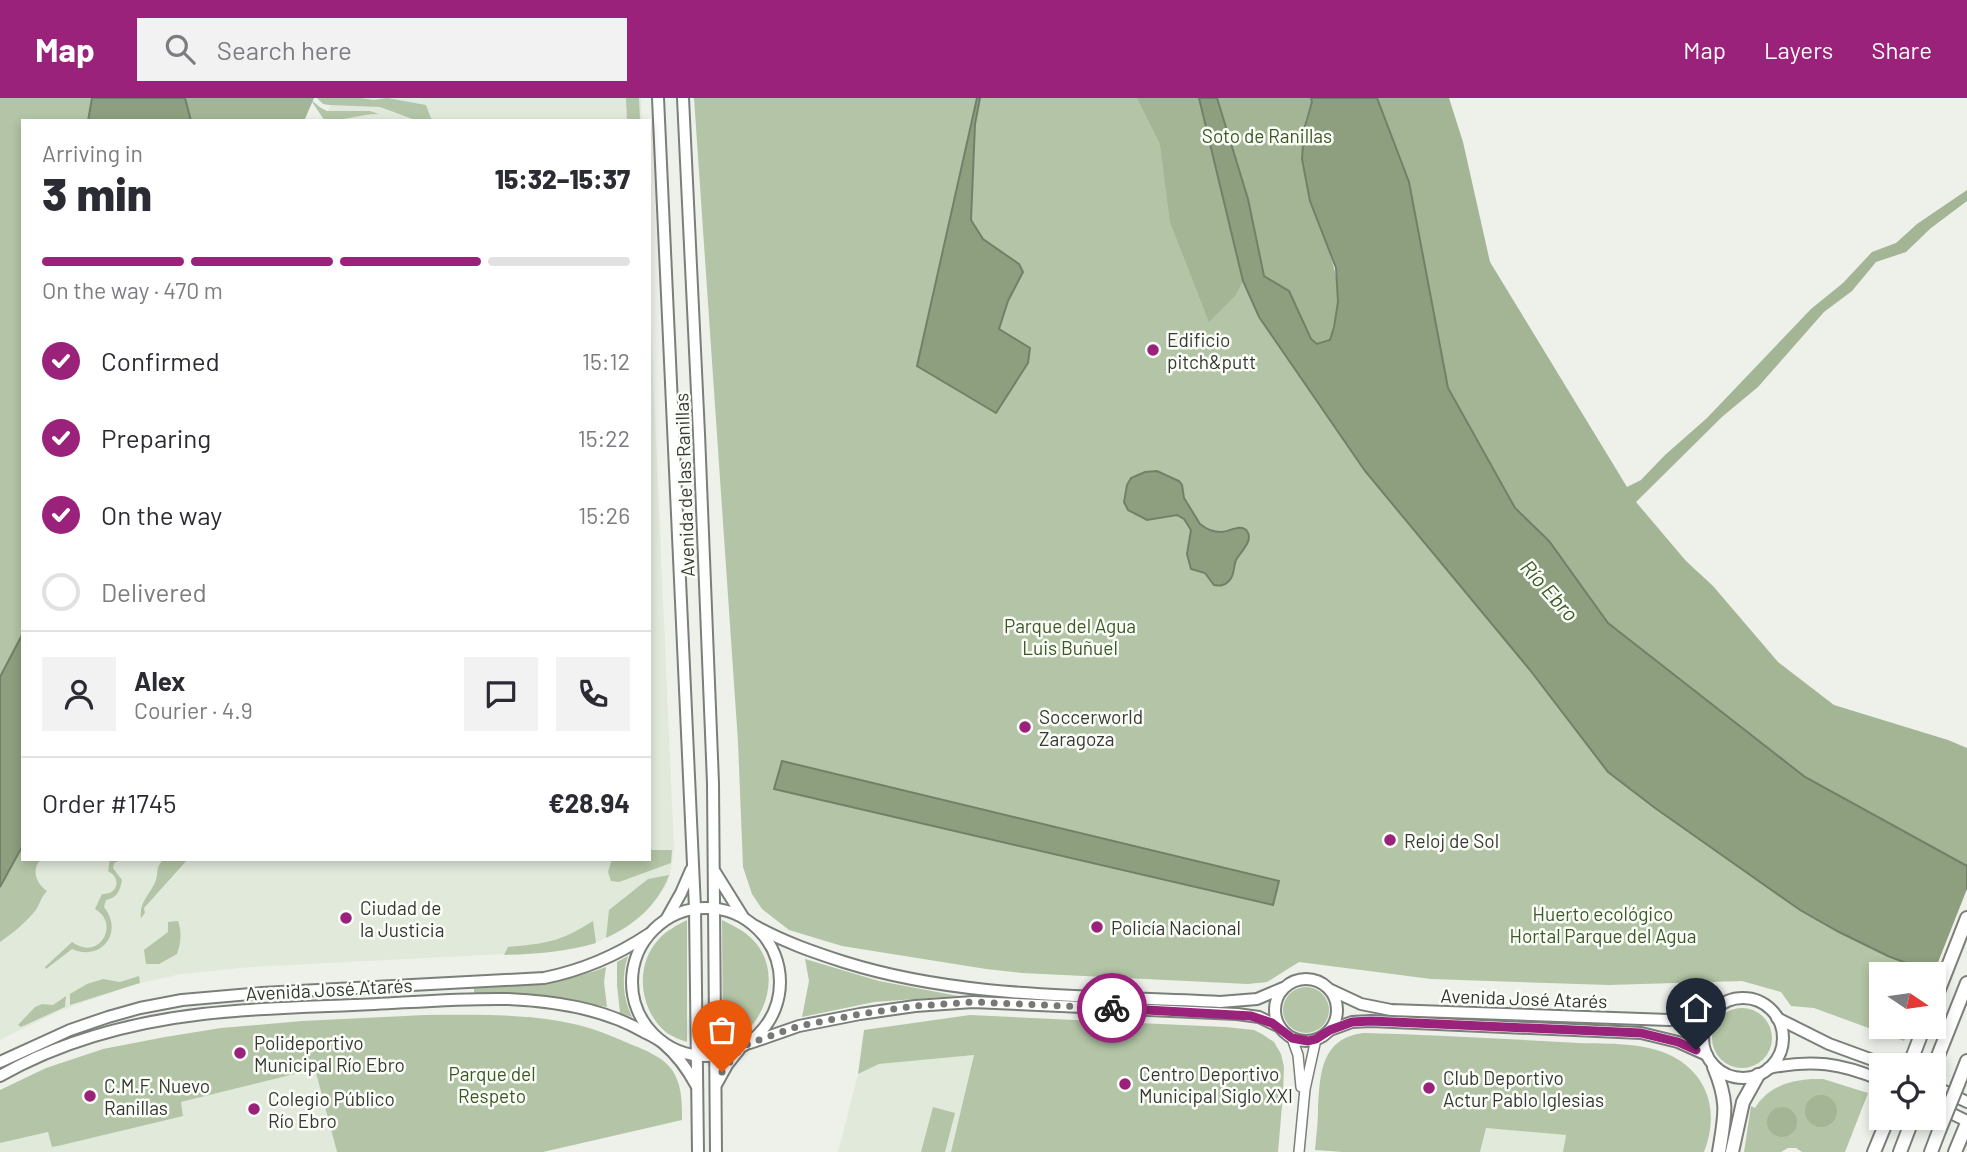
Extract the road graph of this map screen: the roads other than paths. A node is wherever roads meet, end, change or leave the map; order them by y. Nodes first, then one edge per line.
1 (658, 98) edge
2 (683, 98) edge
3 (693, 864) junction
4 (715, 872) junction
5 (695, 908) junction
6 (714, 908) junction
7 (743, 917) junction
8 (667, 918) junction
9 (1967, 918) edge
10 (755, 926) junction
11 (649, 934) junction
12 (1946, 971) edge
13 (1967, 983) edge
14 (1283, 988) junction
15 (1331, 990) junction
16 (1717, 1007) junction
17 (1777, 1018) junction
18 (1280, 1027) junction
19 (1330, 1030) junction
20 (1292, 1038) junction
21 (1316, 1039) junction
22 (662, 1042) junction
23 (745, 1046) junction
24 (1939, 1053) edge
25 (1707, 1055) junction
26 (697, 1056) junction
27 (716, 1056) junction
28 (1869, 1059) edge
29 (0, 1062) edge
30 (1966, 1063) edge
31 (1714, 1067) junction
32 (1763, 1072) junction
33 (1869, 1075) edge
34 (0, 1076) edge
35 (715, 1085) junction
36 (697, 1088) junction
37 (1946, 1092) edge
38 (1303, 1102) junction
39 (1967, 1102) edge
40 (1946, 1111) edge
41 (1967, 1122) edge
42 (1883, 1130) edge
43 (1909, 1130) edge
44 (1958, 1146) edge
45 (698, 1152) edge
46 (716, 1152) edge
47 (1299, 1152) edge
48 (1719, 1152) edge
49 (1732, 1152) edge
50 (1874, 1152) edge
51 (1900, 1152) edge
52 (1931, 1152) edge

1 - 3 main road, Avenida de las Ranillas
2 - 4 main road, Avenida de las Ranillas
3 - 5 main road, Avenida de las Ranillas
3 - 8 main road, Avenida de las Ranillas
4 - 6 main road, Avenida de las Ranillas
4 - 7 main road, Avenida de las Ranillas
5 - 6 main road
5 - 8 main road
5 - 26 main road, Avenida de las Ranillas
6 - 7 main road
6 - 27 main road, Avenida de las Ranillas
7 - 10 main road
8 - 11 main road
9 - 12 highway
10 - 14 main road
10 - 23 main road
11 - 22 main road
11 - 29 main road, Avenida José Atarés
13 - 24 highway
14 - 15 main road
14 - 18 main road
15 - 16 main road, Avenida José Atarés
15 - 19 main road
16 - 17 main road
16 - 25 main road
17 - 28 main road
17 - 32 main road
18 - 20 main road
18 - 23 main road
19 - 21 main road
19 - 25 main road, Avenida José Atarés
20 - 21 main road
20 - 38 street
21 - 38 street
22 - 26 main road
22 - 34 main road, Avenida José Atarés
22 - 36 main road
23 - 27 main road
23 - 35 main road
25 - 31 main road
26 - 27 main road
26 - 36 main road, Avenida de las Ranillas
27 - 35 main road, Avenida de las Ranillas
30 - 52 highway, bridge
31 - 32 main road
31 - 48 highway
32 - 33 main road
32 - 49 highway
35 - 46 main road, Avenida de las Ranillas
36 - 45 main road, Avenida de las Ranillas
37 - 39 main road
38 - 47 street
40 - 41 main road
41 - 44 highway
42 - 50 highway
43 - 51 highway

